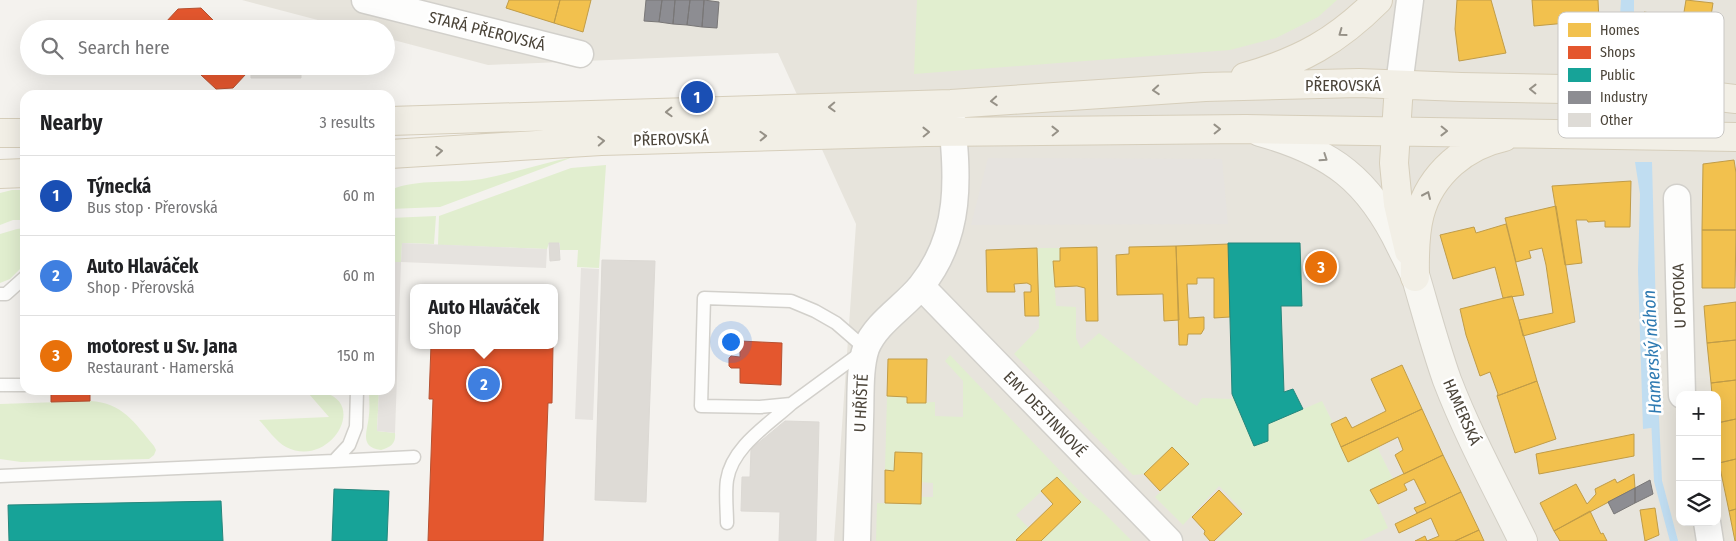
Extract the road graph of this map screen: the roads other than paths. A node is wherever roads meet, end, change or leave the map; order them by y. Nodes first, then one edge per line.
1 (365, 0) edge
2 (1378, 0) edge
3 (1410, 0) edge
4 (580, 54) dead end
5 (1399, 85) junction
6 (1205, 87) junction
7 (1558, 89) edge
8 (951, 104) junction
9 (395, 121) edge
10 (1246, 129) junction
11 (1396, 130) junction
12 (953, 132) junction
13 (0, 133) edge
14 (20, 133) edge
15 (1539, 133) junction
16 (1558, 133) edge
17 (395, 154) edge
18 (20, 173) edge
19 (0, 174) edge
20 (1676, 198) dead end
21 (1415, 277) junction
22 (20, 281) edge
23 (921, 286) junction
24 (0, 294) edge
25 (866, 349) junction
26 (0, 385) edge
27 (20, 385) edge
28 (1682, 391) edge
29 (357, 395) edge
30 (791, 404) junction
31 (414, 457) dead end
32 (334, 461) junction
33 (0, 476) edge
34 (728, 524) dead end
35 (1708, 526) edge
36 (857, 541) edge
37 (1168, 541) edge
38 (1524, 541) edge
39 (1710, 541) edge

1 - 4 street, STARÁ PŘEROVSKÁ
2 -> 6 main road
3 - 5 street
5 - 6 main road, PŘEROVSKÁ
7 -> 5 main road, PŘEROVSKÁ
5 - 11 main road
6 -> 8 main road, PŘEROVSKÁ
8 -> 9 main road, PŘEROVSKÁ
8 - 12 street
10 - 11 main road, PŘEROVSKÁ
12 -> 10 main road, PŘEROVSKÁ
10 -> 21 street, HAMERSKÁ
11 -> 15 main road, PŘEROVSKÁ
11 - 21 main road
17 -> 12 main road, PŘEROVSKÁ
12 - 23 street
13 - 14 main road
15 - 16 main road, PŘEROVSKÁ
21 -> 15 main road
18 - 19 main road
20 - 28 street, U POTOKA
21 - 38 street, HAMERSKÁ
22 - 24 lane
23 - 25 street, U HŘIŠTĚ
23 - 37 street, EMY DESTINNOVÉ
25 - 30 lane
25 - 30 lane
25 - 36 street, U HŘIŠTĚ
26 - 27 lane
29 - 32 lane
30 - 34 lane
31 - 32 lane
32 - 33 lane
35 - 39 street

